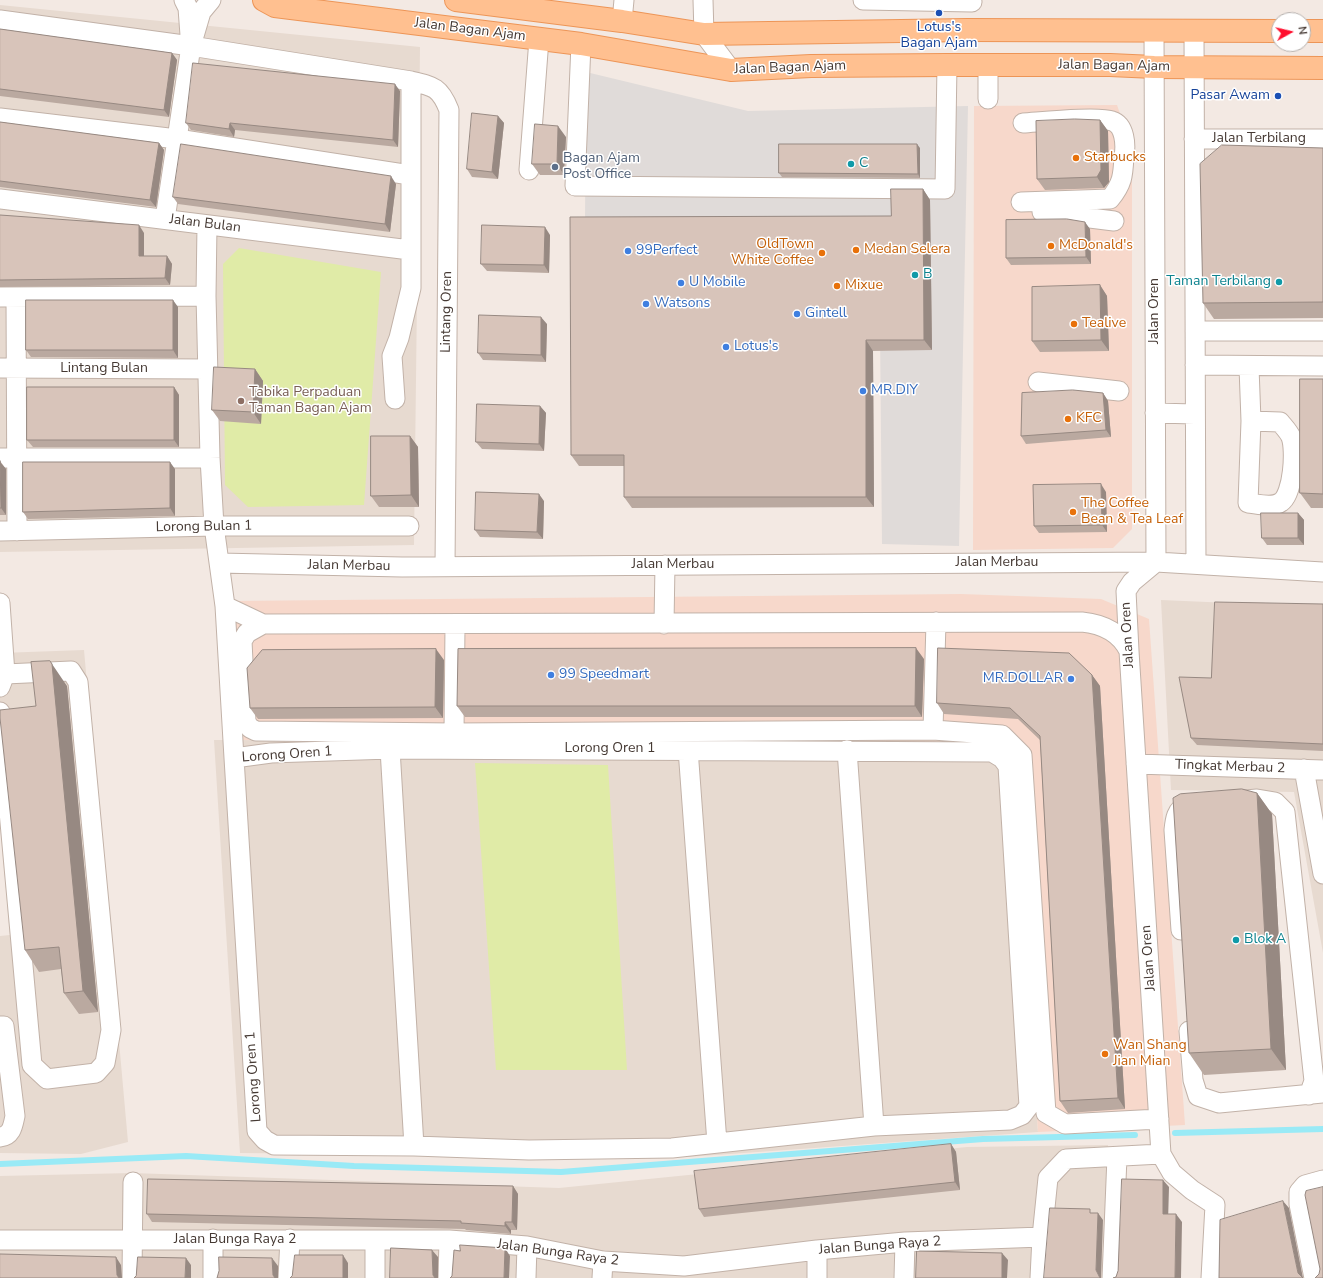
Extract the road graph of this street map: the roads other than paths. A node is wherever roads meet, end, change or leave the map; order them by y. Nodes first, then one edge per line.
1 (184, 0) edge
2 (211, 0) edge
3 (264, 0) edge
4 (456, 0) edge
5 (624, 0) edge
6 (703, 0) edge
7 (863, 0) edge
8 (883, 1) edge
9 (972, 2) dead end
10 (544, 5) edge
11 (0, 20) edge
12 (622, 21) junction
13 (1154, 31) junction
14 (1271, 31) edge
15 (1311, 31) edge
16 (1323, 31) edge
17 (1194, 32) junction
18 (704, 34) junction
19 (539, 39) junction
20 (581, 44) junction
21 (191, 46) junction
22 (947, 65) junction
23 (988, 66) junction
24 (1154, 67) junction
25 (1194, 67) junction
26 (1323, 68) edge
27 (731, 70) junction
28 (411, 81) junction
29 (988, 99) dead end
30 (0, 118) edge
31 (1022, 123) dead end
32 (177, 139) junction
33 (1194, 139) junction
34 (1323, 139) edge
35 (530, 170) dead end
36 (410, 175) junction
37 (0, 199) edge
38 (1022, 202) dead end
39 (1042, 212) dead end
40 (165, 219) junction
41 (1114, 221) dead end
42 (207, 224) junction
43 (410, 250) junction
44 (206, 296) junction
45 (8, 297) edge
46 (1194, 330) junction
47 (1323, 330) edge
48 (1195, 365) junction
49 (1323, 366) edge
50 (1249, 367) junction
51 (8, 368) edge
52 (208, 369) junction
53 (1038, 382) dead end
54 (1119, 391) dead end
55 (395, 399) dead end
56 (1155, 413) junction
57 (1195, 414) junction
58 (1251, 421) dead end
59 (8, 458) edge
60 (210, 458) junction
61 (214, 526) junction
62 (409, 526) dead end
63 (9, 531) edge
64 (1156, 562) junction
65 (219, 563) junction
66 (1196, 564) junction
67 (665, 565) junction
68 (445, 566) junction
69 (1323, 572) edge
70 (0, 602) edge
71 (224, 606) junction
72 (936, 622) junction
73 (263, 624) junction
74 (664, 624) junction
75 (455, 625) junction
76 (1129, 652) junction
77 (2, 681) edge
78 (0, 712) edge
79 (933, 730) junction
80 (454, 733) junction
81 (390, 749) junction
82 (688, 749) junction
83 (847, 750) junction
84 (234, 758) junction
85 (1136, 764) junction
86 (1304, 769) junction
87 (1323, 770) edge
88 (1323, 874) edge
89 (1183, 947) edge
90 (1187, 1010) edge
91 (0, 1026) edge
92 (1316, 1094) edge
93 (1159, 1119) junction
94 (874, 1126) junction
95 (0, 1137) edge
96 (717, 1143) junction
97 (414, 1146) junction
98 (1161, 1154) junction
99 (1116, 1157) junction
100 (1323, 1180) edge
101 (133, 1182) dead end
102 (1042, 1237) junction
103 (0, 1240) edge
104 (133, 1240) junction
105 (213, 1240) junction
106 (290, 1240) junction
107 (449, 1240) junction
108 (376, 1241) junction
109 (905, 1242) junction
110 (527, 1246) junction
111 (817, 1250) junction
112 (603, 1269) edge
113 (684, 1272) edge
114 (132, 1278) edge
115 (213, 1278) edge
116 (288, 1278) edge
117 (375, 1278) edge
118 (448, 1278) edge
119 (526, 1278) edge
120 (817, 1278) edge
121 (904, 1278) edge
122 (1040, 1278) edge
123 (1112, 1278) edge
124 (1211, 1278) edge
125 (1314, 1278) edge

1 - 21 street
2 - 21 street
3 - 19 main road, Jalan Bagan Ajam
4 - 10 main road, Jalan Bagan Ajam
5 - 12 street
6 - 18 street
7 - 8 street
8 - 9 street
10 - 12 main road, Jalan Bagan Ajam
11 - 21 street, Lintang Oren
12 - 18 main road, Jalan Bagan Ajam
13 - 17 main road, Jalan Bagan Ajam
13 - 18 main road, Jalan Bagan Ajam
13 - 24 street, Jalan Oren
14 - 17 main road, Jalan Bagan Ajam
15 - 16 main road
17 - 25 street
18 - 27 street
19 - 20 main road, Jalan Bagan Ajam
19 - 35 street
20 - 22 street
20 - 27 main road, Jalan Bagan Ajam
21 - 28 street, Lintang Oren
21 - 32 street
22 - 23 main road, Jalan Bagan Ajam
22 - 27 main road, Jalan Bagan Ajam
23 - 24 main road, Jalan Bagan Ajam
23 - 29 street
24 - 25 main road, Jalan Bagan Ajam
24 - 56 street, Jalan Oren
25 - 26 main road, Jalan Bagan Ajam
25 - 33 street
28 - 36 street
28 - 68 street, Lintang Oren
30 - 32 street
31 - 38 street
32 - 36 street
32 - 40 street
33 - 34 street, Jalan Terbilang
33 - 46 street
36 - 43 street
37 - 40 street, Jalan Bulan
39 - 41 street
40 - 42 street, Jalan Bulan
42 - 43 street, Jalan Bulan
42 - 44 street
43 - 55 street
44 - 45 street
44 - 52 street
45 - 51 street
46 - 47 street
46 - 48 street
48 - 50 street
48 - 57 street
49 - 50 street
50 - 58 street
51 - 52 street, Lintang Bulan
51 - 59 street
52 - 60 street
53 - 54 street
56 - 57 street
56 - 64 street, Jalan Oren
57 - 66 street
59 - 60 street
59 - 63 street
60 - 61 street
61 - 62 street, Lorong Bulan 1
61 - 63 street, Lorong Bulan 1
61 - 65 street
64 - 66 street, Jalan Merbau
64 - 67 street, Jalan Merbau
64 - 76 street, Jalan Oren
65 - 68 street, Jalan Merbau
65 - 71 street
66 - 69 street, Jalan Merbau
67 - 68 street, Jalan Merbau
67 - 74 street
70 - 77 street
71 - 73 street
71 - 84 street
72 - 74 street
72 - 76 street
72 - 79 street
73 - 75 street
73 - 80 street
74 - 75 street
75 - 80 street
76 - 85 street, Jalan Oren
77 - 78 street
79 - 80 street
79 - 93 street
81 - 82 street, Lorong Oren 1
81 - 84 street, Lorong Oren 1
81 - 97 street
82 - 83 street, Lorong Oren 1
82 - 96 street
83 - 94 street
83 - 94 street, Lorong Oren 1
84 - 97 street, Lorong Oren 1
85 - 86 street, Tingkat Merbau 2
85 - 93 street, Jalan Oren
86 - 87 street, Tingkat Merbau 2
86 - 88 street
89 - 92 street
90 - 92 street
91 - 95 street
93 - 98 street, Jalan Oren
94 - 96 street, Lorong Oren 1
96 - 97 street, Lorong Oren 1
98 - 99 street
98 - 124 street
99 - 102 street
99 - 123 street
100 - 125 street
101 - 104 street
102 - 109 street, Jalan Bunga Raya 2
102 - 122 street
103 - 104 street, Jalan Bunga Raya 2
104 - 105 street, Jalan Bunga Raya 2
104 - 114 street
105 - 106 street, Jalan Bunga Raya 2
105 - 115 street
106 - 108 street, Jalan Bunga Raya 2
106 - 116 street
107 - 108 street, Jalan Bunga Raya 2
107 - 110 street, Jalan Bunga Raya 2
107 - 118 street
108 - 117 street
109 - 111 street, Jalan Bunga Raya 2
109 - 121 street
110 - 112 street, Jalan Bunga Raya 2
110 - 119 street
111 - 113 street, Jalan Bunga Raya 2
111 - 120 street
112 - 113 street, Jalan Bunga Raya 2

